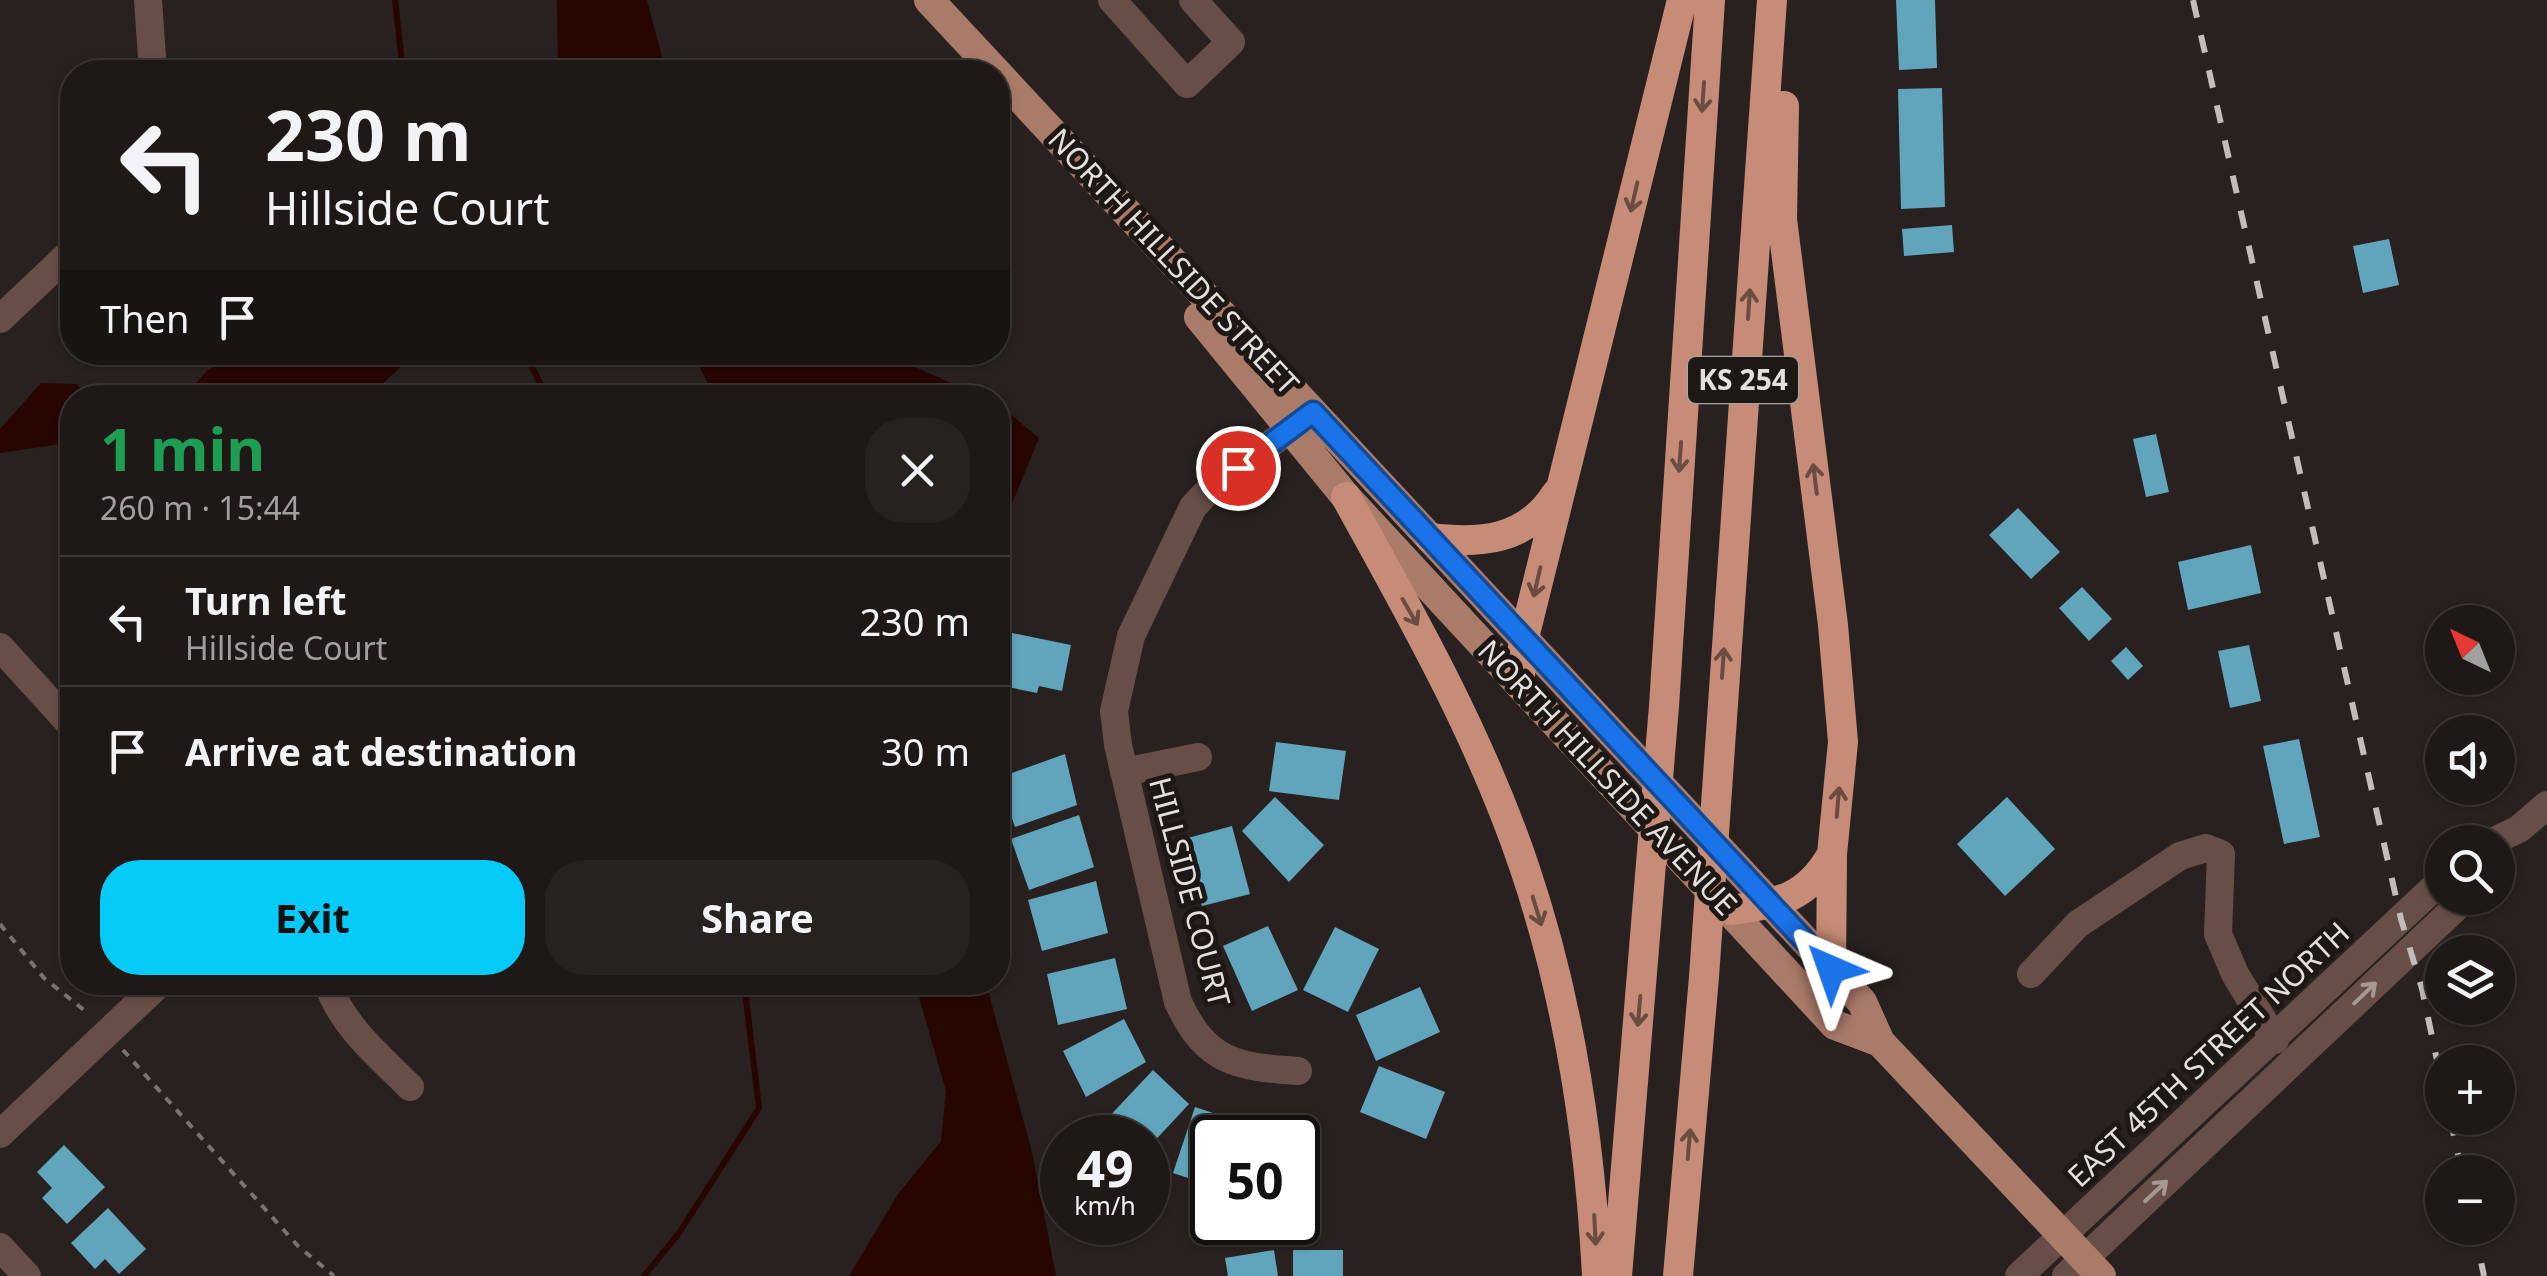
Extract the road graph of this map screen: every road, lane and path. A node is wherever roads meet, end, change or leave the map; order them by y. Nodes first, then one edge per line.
1 (148, 0) edge
2 (1112, 0) edge
3 (1193, 0) edge
4 (1682, 0) edge
5 (1710, 0) edge
6 (1772, 0) edge
7 (1790, 0) edge
8 (941, 4) edge
9 (153, 60) edge
10 (988, 60) edge
11 (1010, 86) edge
12 (60, 262) edge
13 (0, 319) edge
14 (1302, 421) junction
15 (1560, 487) junction
16 (1346, 497) junction
17 (1430, 538) junction
18 (1524, 638) junction
19 (0, 647) edge
20 (1519, 684) junction
21 (60, 713) edge
22 (1198, 757) dead end
23 (1124, 772) junction
24 (2547, 805) edge
25 (2519, 829) junction
26 (2515, 831) edge
27 (2515, 836) edge
28 (1832, 854) junction
29 (2425, 896) edge
30 (1770, 904) junction
31 (1731, 910) junction
32 (2449, 915) edge
33 (0, 924) edge
34 (1831, 969) junction
35 (2031, 974) dead end
36 (60, 989) edge
37 (68, 995) edge
38 (148, 995) edge
39 (332, 995) edge
40 (108, 1034) junction
41 (2275, 1040) junction
42 (1880, 1042) junction
43 (1298, 1071) dead end
44 (410, 1086) dead end
45 (0, 1134) edge
46 (2063, 1234) junction
47 (0, 1247) edge
48 (2084, 1270) edge
49 (28, 1276) edge
50 (334, 1276) edge
51 (1597, 1276) edge
52 (1617, 1276) edge
53 (1678, 1276) edge
54 (2019, 1276) edge

1 - 9 street
2 - 3 street
4 -> 15 highway
5 -> 52 highway, KS 254
53 -> 6 highway, KS 254
28 -> 7 highway
8 - 10 main road, NORTH HILLSIDE STREET
11 - 14 main road, NORTH HILLSIDE STREET
12 - 13 street
14 - 16 main road, NORTH HILLSIDE AVENUE
14 - 17 main road, NORTH HILLSIDE STREET
14 - 23 street, HILLSIDE COURT
15 - 17 highway
15 -> 18 highway
16 - 20 main road, NORTH HILLSIDE AVENUE
16 -> 51 highway
17 - 18 main road, NORTH HILLSIDE STREET
18 - 20 highway
18 - 30 main road, NORTH HILLSIDE STREET
19 - 21 street
20 - 31 main road, NORTH HILLSIDE AVENUE
22 - 23 street, HILLSIDE COURT
23 - 43 street, HILLSIDE COURT
24 - 25 street
25 - 26 street
25 - 27 street
28 - 30 highway
28 - 34 highway
29 - 41 street, EAST 45TH STREET NORTH
30 - 31 highway
30 - 34 main road, NORTH HILLSIDE STREET
31 - 42 main road, NORTH HILLSIDE AVENUE
48 -> 32 street, EAST 45TH STREET NORTH
33 - 36 path
34 - 42 main road, NORTH HILLSIDE STREET
35 - 41 street
37 - 40 path
38 - 40 street
39 - 44 street
40 - 45 street
40 - 50 path
41 - 46 street, EAST 45TH STREET NORTH
42 - 46 main road, NORTH HILLSIDE STREET
46 - 48 main road, NORTH HILLSIDE STREET
46 - 54 street, EAST 45TH STREET NORTH
47 - 49 street

